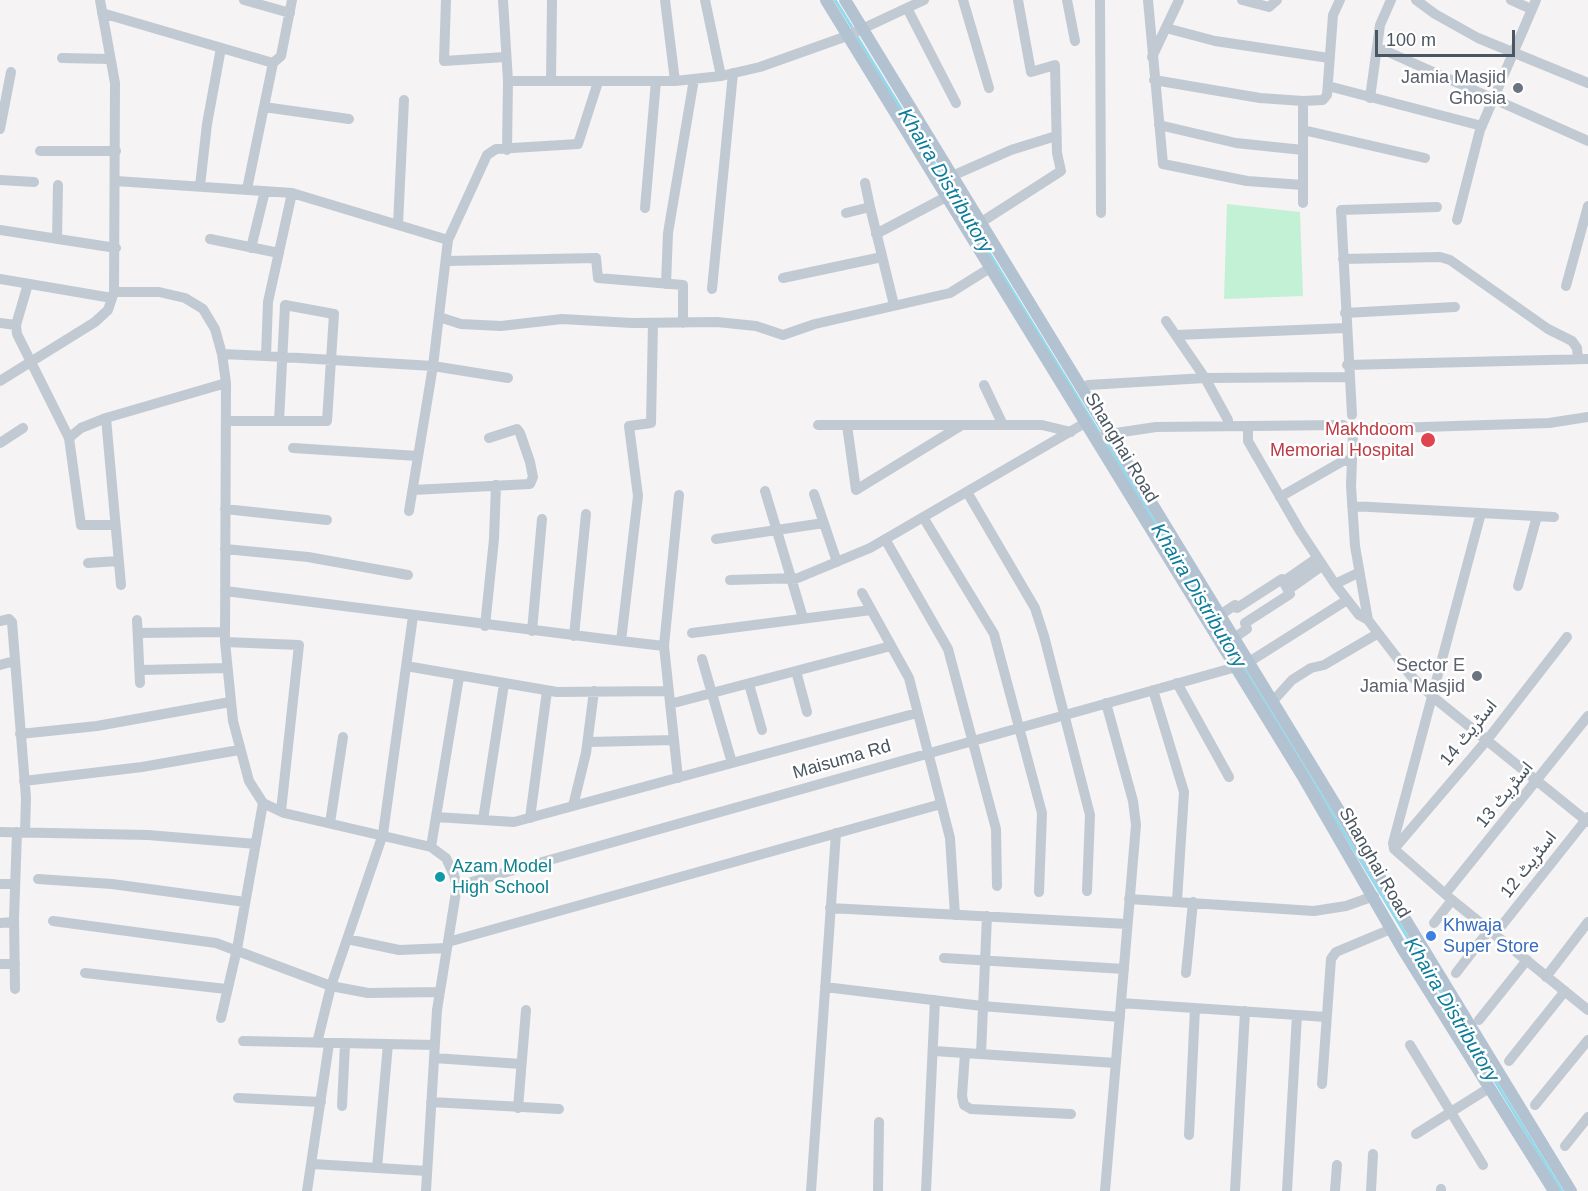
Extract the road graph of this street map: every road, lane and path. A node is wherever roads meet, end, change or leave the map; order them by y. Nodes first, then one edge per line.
1 (100, 0) edge
2 (243, 0) edge
3 (292, 0) edge
4 (446, 0) edge
5 (503, 0) edge
6 (552, 0) edge
7 (665, 0) edge
8 (705, 0) edge
9 (826, 0) edge
10 (845, 0) edge
11 (924, 0) edge
12 (963, 0) edge
13 (1018, 0) edge
14 (1067, 0) edge
15 (1100, 0) edge
16 (1148, 0) edge
17 (1179, 0) edge
18 (1242, 0) edge
19 (1277, 0) edge
20 (1340, 0) edge
21 (1391, 0) edge
22 (1416, 0) edge
23 (1511, 0) edge
24 (1534, 5) edge
25 (907, 8) junction
26 (102, 13) junction
27 (290, 13) junction
28 (1167, 28) junction
29 (855, 32) junction
30 (1075, 41) dead end
31 (1377, 47) junction
32 (221, 48) junction
33 (1513, 52) junction
34 (505, 57) junction
35 (1152, 57) junction
36 (62, 58) dead end
37 (1329, 58) junction
38 (111, 59) junction
39 (273, 63) junction
40 (11, 72) dead end
41 (734, 73) junction
42 (721, 76) junction
43 (693, 79) junction
44 (551, 80) junction
45 (1154, 80) junction
46 (508, 81) junction
47 (656, 81) junction
48 (675, 81) junction
49 (598, 82) junction
50 (1588, 83) edge
51 (1328, 86) junction
52 (989, 88) dead end
53 (1370, 98) junction
54 (1494, 98) junction
55 (404, 100) dead end
56 (1303, 101) junction
57 (956, 103) dead end
58 (264, 107) junction
59 (349, 119) dead end
60 (1159, 125) junction
61 (1482, 126) junction
62 (0, 129) edge
63 (1303, 130) junction
64 (1056, 136) junction
65 (1588, 141) edge
66 (507, 150) junction
67 (1303, 150) junction
68 (116, 151) junction
69 (40, 152) dead end
70 (1425, 158) dead end
71 (952, 176) junction
72 (0, 180) edge
73 (116, 181) junction
74 (34, 182) dead end
75 (865, 183) dead end
76 (58, 185) dead end
77 (1303, 185) junction
78 (200, 186) junction
79 (247, 189) junction
80 (265, 190) junction
81 (292, 193) junction
82 (946, 197) junction
83 (1303, 203) dead end
84 (1588, 206) edge
85 (870, 207) junction
86 (1437, 207) dead end
87 (645, 208) dead end
88 (846, 213) dead end
89 (1101, 213) dead end
90 (1457, 220) dead end
91 (980, 223) junction
92 (398, 224) junction
93 (1585, 229) edge
94 (0, 230) edge
95 (876, 234) junction
96 (57, 239) junction
97 (210, 239) dead end
98 (448, 240) junction
99 (116, 248) junction
100 (251, 248) junction
101 (279, 254) junction
102 (882, 257) junction
103 (1343, 259) junction
104 (447, 261) junction
105 (990, 268) junction
106 (783, 278) dead end
107 (0, 279) edge
108 (28, 284) junction
109 (666, 284) junction
110 (1566, 286) dead end
111 (711, 289) dead end
112 (113, 295) junction
113 (894, 305) junction
114 (1455, 307) dead end
115 (1345, 313) junction
116 (439, 317) junction
117 (1166, 321) dead end
118 (0, 323) edge
119 (652, 323) junction
120 (683, 323) junction
121 (16, 325) junction
122 (1346, 327) junction
123 (1176, 335) junction
124 (222, 354) junction
125 (266, 356) junction
126 (281, 357) junction
127 (1583, 359) edge
128 (330, 360) junction
129 (30, 362) junction
130 (1347, 365) junction
131 (433, 366) junction
132 (1348, 377) junction
133 (508, 378) dead end
134 (1205, 378) junction
135 (0, 381) edge
136 (226, 383) junction
137 (984, 385) dead end
138 (1082, 389) junction
139 (1352, 415) junction
140 (1588, 417) edge
141 (106, 418) junction
142 (226, 421) junction
143 (279, 421) junction
144 (1085, 423) junction
145 (818, 425) dead end
146 (847, 425) junction
147 (963, 425) junction
148 (1003, 425) junction
149 (1228, 426) junction
150 (1343, 426) junction
151 (1248, 427) junction
152 (23, 428) dead end
153 (1071, 432) junction
154 (1357, 432) junction
155 (1102, 436) junction
156 (69, 438) junction
157 (489, 438) dead end
158 (0, 443) edge
159 (293, 448) dead end
160 (418, 456) junction
161 (1351, 460) junction
162 (496, 485) junction
163 (413, 490) junction
164 (765, 491) dead end
165 (967, 492) junction
166 (814, 494) dead end
167 (679, 495) dead end
168 (1280, 497) junction
169 (1352, 506) junction
170 (225, 509) junction
171 (409, 511) dead end
172 (1481, 513) junction
173 (586, 514) dead end
174 (1537, 516) junction
175 (923, 517) junction
176 (1554, 517) dead end
177 (542, 519) dead end
178 (327, 520) dead end
179 (824, 524) junction
180 (114, 525) junction
181 (776, 530) junction
182 (716, 539) dead end
183 (885, 539) junction
184 (225, 549) junction
185 (118, 561) junction
186 (837, 562) junction
187 (1319, 562) junction
188 (88, 563) dead end
189 (1358, 573) junction
190 (408, 575) dead end
191 (791, 578) junction
192 (730, 580) dead end
193 (1335, 584) junction
194 (121, 585) dead end
195 (1286, 585) junction
196 (1518, 586) dead end
197 (225, 591) junction
198 (862, 593) dead end
199 (1347, 600) junction
200 (1237, 608) junction
201 (871, 610) junction
202 (1220, 615) junction
203 (413, 616) junction
204 (803, 618) junction
205 (137, 620) dead end
206 (1368, 620) junction
207 (0, 621) edge
208 (1245, 623) junction
209 (485, 626) junction
210 (532, 631) junction
211 (138, 633) junction
212 (692, 633) dead end
213 (1377, 634) junction
214 (574, 636) junction
215 (225, 637) junction
216 (1567, 637) dead end
217 (1234, 638) junction
218 (621, 641) junction
219 (664, 646) junction
220 (891, 646) junction
221 (702, 659) dead end
222 (14, 661) junction
223 (1249, 662) junction
224 (0, 664) edge
225 (406, 666) junction
226 (1236, 667) junction
227 (227, 668) junction
228 (141, 670) junction
229 (796, 671) junction
230 (459, 677) junction
231 (1177, 683) junction
232 (140, 684) dead end
233 (504, 684) junction
234 (749, 684) junction
235 (1153, 690) junction
236 (547, 691) junction
237 (594, 691) junction
238 (669, 691) junction
239 (712, 693) junction
240 (1433, 697) junction
241 (1273, 701) junction
242 (231, 702) junction
243 (1106, 703) junction
244 (670, 704) junction
245 (807, 712) dead end
246 (917, 713) junction
247 (1065, 715) junction
248 (1588, 716) edge
249 (1018, 728) junction
250 (762, 730) dead end
251 (20, 734) junction
252 (343, 737) dead end
253 (674, 740) junction
254 (1487, 740) junction
255 (972, 741) junction
256 (588, 742) junction
257 (239, 750) junction
258 (927, 754) junction
259 (732, 763) junction
260 (1229, 777) dead end
261 (678, 778) junction
262 (24, 781) junction
263 (1538, 781) junction
264 (263, 803) junction
265 (941, 804) junction
266 (573, 806) junction
267 (281, 811) junction
268 (436, 817) junction
269 (530, 818) junction
270 (1587, 819) edge
271 (483, 820) junction
272 (330, 823) junction
273 (0, 832) edge
274 (21, 832) junction
275 (836, 833) junction
276 (383, 834) junction
277 (256, 844) junction
278 (431, 847) junction
279 (1394, 849) junction
280 (38, 879) dead end
281 (0, 884) edge
282 (15, 884) junction
283 (457, 885) junction
284 (997, 886) dead end
285 (1375, 887) junction
286 (1087, 891) dead end
287 (1039, 892) dead end
288 (1449, 897) junction
289 (1130, 899) junction
290 (1177, 901) junction
291 (245, 902) junction
292 (1192, 902) junction
293 (830, 908) junction
294 (955, 915) junction
295 (987, 916) junction
296 (52, 921) dead end
297 (14, 922) junction
298 (1588, 922) edge
299 (0, 923) edge
300 (1434, 923) dead end
301 (1127, 924) junction
302 (1391, 928) junction
303 (1492, 932) junction
304 (347, 939) junction
305 (1409, 943) junction
306 (447, 945) junction
307 (237, 949) junction
308 (944, 958) dead end
309 (985, 960) junction
310 (1527, 960) junction
311 (0, 964) edge
312 (15, 964) junction
313 (1124, 969) junction
314 (1456, 973) dead end
315 (86, 974) dead end
316 (1186, 974) dead end
317 (1546, 977) junction
318 (331, 986) junction
319 (825, 987) junction
320 (15, 989) dead end
321 (226, 989) junction
322 (440, 992) junction
323 (1564, 992) junction
324 (935, 1000) junction
325 (1121, 1003) junction
326 (982, 1006) junction
327 (1195, 1008) junction
328 (526, 1010) dead end
329 (1588, 1010) edge
330 (1245, 1011) junction
331 (1297, 1015) junction
332 (1119, 1017) junction
333 (1326, 1017) junction
334 (221, 1018) dead end
335 (1479, 1020) dead end
336 (1588, 1040) edge
337 (243, 1041) dead end
338 (317, 1043) junction
339 (329, 1044) junction
340 (345, 1044) junction
341 (388, 1044) junction
342 (435, 1045) junction
343 (1410, 1045) dead end
344 (934, 1050) junction
345 (965, 1053) junction
346 (981, 1054) junction
347 (434, 1058) junction
348 (1509, 1061) dead end
349 (1116, 1063) junction
350 (521, 1064) junction
351 (1322, 1084) dead end
352 (1489, 1088) junction
353 (238, 1098) dead end
354 (321, 1102) junction
355 (431, 1102) junction
356 (1535, 1105) dead end
357 (342, 1106) dead end
358 (518, 1108) junction
359 (559, 1109) dead end
360 (1451, 1112) junction
361 (1071, 1114) dead end
362 (1588, 1117) edge
363 (879, 1122) dead end
364 (1416, 1134) dead end
365 (1189, 1135) dead end
366 (1564, 1146) dead end
367 (1373, 1154) dead end
368 (313, 1164) junction
369 (1336, 1165) dead end
370 (1483, 1165) dead end
371 (377, 1168) junction
372 (427, 1171) junction
373 (307, 1191) edge
374 (426, 1191) edge
375 (811, 1191) edge
376 (878, 1191) edge
377 (926, 1191) edge
378 (1105, 1191) edge
379 (1235, 1191) edge
380 (1287, 1191) edge
381 (1335, 1191) edge
382 (1371, 1191) edge
383 (1554, 1191) edge
384 (1571, 1191) edge

1 - 26 street
2 - 27 street
3 - 27 street
4 - 34 street
5 - 34 street
6 - 44 street
7 - 48 street
8 - 42 street
9 - 29 main road, Shanghai Road
10 - 29 main road, Shanghai Road
11 - 25 street
12 - 52 street
13 - 64 street
14 - 30 street
15 - 89 street
16 - 35 street
17 - 28 street
18 - 19 street
20 - 37 street
21 - 31 street
22 - 33 street
23 - 24 street
24 - 33 street
25 - 29 street
25 - 57 street
26 - 32 street
26 - 38 street
27 - 39 street
28 - 35 street
28 - 37 street
29 - 41 street
29 - 71 main road, Shanghai Road
29 - 82 main road, Shanghai Road
31 - 53 street
31 - 54 street
32 - 39 street
32 - 78 street
33 - 50 street
33 - 54 street
34 - 46 street
35 - 45 street
36 - 38 street
37 - 51 street
38 - 68 street
39 - 58 street
40 - 62 street
41 - 42 street
41 - 111 street
42 - 43 street
43 - 48 street
43 - 109 street
44 - 46 street
44 - 49 street
45 - 56 street
45 - 60 street
46 - 66 street
47 - 48 street
47 - 49 street
47 - 87 street
49 - 66 street
51 - 53 street
51 - 56 street
53 - 61 street
54 - 61 street
54 - 65 street
55 - 92 street
56 - 63 street
58 - 59 street
58 - 79 street
60 - 67 street
60 - 77 street
61 - 90 street
63 - 67 street
63 - 70 street
64 - 71 street
64 - 91 street
66 - 98 street
67 - 77 street
68 - 69 street
68 - 73 street
71 - 91 main road, Shanghai Road
72 - 74 street
73 - 78 street
73 - 99 street
75 - 85 street
76 - 96 street
77 - 83 street
78 - 79 street
79 - 80 street
80 - 81 street
80 - 100 street
81 - 92 street
81 - 101 street
82 - 95 street
82 - 105 main road, Shanghai Road
84 - 93 street
85 - 88 street
85 - 95 street
86 - 103 street
91 - 138 main road, Shanghai Road
92 - 98 street
93 - 110 street
94 - 96 street
95 - 102 street
96 - 99 street
97 - 100 street
98 - 104 street
99 - 112 street
100 - 101 street
101 - 125 street
102 - 106 street
102 - 113 street
103 - 115 street
103 - 127 street
104 - 109 street
104 - 116 street
105 - 113 street
105 - 144 main road, Shanghai Road
107 - 108 street
108 - 112 street
108 - 121 street
109 - 120 street
112 - 124 street
112 - 129 street
113 - 120 street
114 - 115 street
115 - 122 street
116 - 119 street
116 - 131 street
117 - 123 street
118 - 121 street
119 - 120 street
119 - 218 street
121 - 129 street
122 - 123 street
122 - 130 street
123 - 134 street
124 - 125 street
124 - 136 street
125 - 126 street
126 - 128 street
126 - 128 street
126 - 143 street
127 - 130 street
128 - 131 street
128 - 143 street
129 - 135 street
129 - 156 street
130 - 132 street
131 - 133 street
131 - 160 street
132 - 134 street
132 - 139 street
134 - 138 street
134 - 149 street
136 - 141 street
136 - 142 street
137 - 148 street
138 - 155 main road, Shanghai Road
139 - 150 street
139 - 154 street
140 - 154 street
141 - 156 street
141 - 180 street
142 - 143 street
142 - 170 street
144 - 153 street
144 - 155 main road, Shanghai Road
145 - 146 street
146 - 147 street
146 - 147 street
147 - 148 street
148 - 153 street
149 - 151 street
149 - 155 street
150 - 151 street
150 - 154 street
151 - 168 street
152 - 158 street
153 - 165 street
154 - 161 street
155 - 202 main road, Shanghai Road
155 - 226 main road, Shanghai Road
156 - 180 street
157 - 162 street
159 - 160 street
160 - 163 street
161 - 168 street
161 - 169 street
162 - 163 street
162 - 209 street
163 - 171 street
164 - 181 street
165 - 175 street
165 - 247 street
166 - 179 street
167 - 219 street
168 - 187 street
169 - 172 street
169 - 189 street
170 - 178 street
170 - 184 street
172 - 174 street
172 - 240 street
173 - 214 street
174 - 176 street
174 - 196 street
175 - 183 street
175 - 249 street
177 - 210 street
179 - 181 street
179 - 186 street
180 - 185 street
181 - 182 street
181 - 191 street
183 - 186 street
183 - 255 street
184 - 190 street
184 - 197 street
185 - 188 street
185 - 194 street
186 - 191 street
187 - 193 street
187 - 195 street
189 - 193 street
189 - 206 street
191 - 192 street
191 - 204 street
193 - 199 street
195 - 200 street
195 - 208 street
197 - 203 street
197 - 215 street
198 - 201 street
199 - 206 street
199 - 223 street
200 - 202 street
200 - 208 street
201 - 204 street
201 - 220 street
202 - 217 main road, Shanghai Road
203 - 209 street
203 - 225 street
204 - 212 street
205 - 211 street
206 - 213 street
207 - 222 street
208 - 217 street
209 - 210 street
210 - 214 street
211 - 215 street
211 - 228 street
213 - 240 street
213 - 241 street
214 - 218 street
215 - 227 street
215 - 267 street
216 - 254 street, اسٹریٹ 14
217 - 223 main road, Shanghai Road
218 - 219 street
219 - 238 street
220 - 229 street
220 - 246 street
221 - 239 street
222 - 224 street
222 - 251 street
223 - 241 main road, Shanghai Road
225 - 230 street
225 - 276 street
226 - 231 street, Maisuma Rd
226 - 285 main road, Shanghai Road
227 - 228 street
227 - 242 street
228 - 232 street
229 - 234 street
229 - 245 street
230 - 233 street
230 - 268 street
231 - 235 street, Maisuma Rd
231 - 260 street
233 - 236 street
233 - 271 street
234 - 239 street
234 - 250 street
235 - 243 street, Maisuma Rd
235 - 290 street
236 - 237 street
236 - 269 street
237 - 238 street
237 - 256 street
238 - 244 street
239 - 244 street
239 - 259 street
240 - 254 street
240 - 279 street
241 - 285 main road, Shanghai Road
242 - 251 street
242 - 257 street
243 - 247 street, Maisuma Rd
243 - 289 street
244 - 253 street
246 - 258 street
246 - 259 street
247 - 249 street, Maisuma Rd
247 - 286 street
248 - 263 street, اسٹریٹ 13
249 - 255 street, Maisuma Rd
249 - 287 street
251 - 262 street
252 - 272 street
253 - 256 street
253 - 261 street
254 - 263 street
254 - 279 street, اسٹریٹ 14
255 - 258 street, Maisuma Rd
255 - 284 street
256 - 266 street
257 - 262 street
257 - 264 street
258 - 265 street
258 - 283 street, Maisuma Rd
259 - 261 street
261 - 266 street
262 - 274 street
263 - 270 street
263 - 288 street, اسٹریٹ 13
264 - 267 street
264 - 277 street
265 - 275 street
265 - 294 street
266 - 269 street
267 - 272 street
268 - 271 street
268 - 278 street
269 - 271 street
270 - 303 street, اسٹریٹ 12
272 - 276 street
273 - 274 street
274 - 277 street
274 - 282 street
275 - 293 street
275 - 306 street
276 - 278 street
276 - 304 street
277 - 291 street
278 - 283 street
279 - 288 street
280 - 291 street
281 - 282 street
282 - 297 street
283 - 306 street
285 - 292 street
285 - 302 main road, Shanghai Road
285 - 305 main road, Shanghai Road
288 - 300 street, اسٹریٹ 13
288 - 303 street
289 - 290 street
289 - 301 street
290 - 292 street
291 - 307 street
292 - 316 street
293 - 294 street
293 - 319 street
294 - 295 street
295 - 301 street
295 - 309 street
296 - 307 street
297 - 299 street
297 - 312 street
298 - 317 street
301 - 313 street
302 - 305 main road, Shanghai Road
302 - 333 street
303 - 310 street
303 - 314 street, اسٹریٹ 12
304 - 306 street
304 - 318 street
305 - 352 main road, Shanghai Road
305 - 384 main road, Shanghai Road
306 - 322 street
307 - 318 street
307 - 321 street
308 - 309 street
309 - 313 street
309 - 326 street
310 - 317 street
310 - 335 street
311 - 312 street
312 - 320 street
313 - 325 street
315 - 321 street
317 - 323 street
318 - 322 street
318 - 338 street
319 - 324 street
319 - 375 street
321 - 334 street
322 - 342 street
323 - 329 street
323 - 348 street
324 - 326 street
324 - 344 street
325 - 327 street
325 - 332 street
326 - 332 street
326 - 346 street
327 - 330 street
327 - 365 street
328 - 350 street
330 - 331 street
330 - 379 street
331 - 333 street
331 - 380 street
332 - 349 street
333 - 351 street
336 - 356 street
337 - 338 street
338 - 339 street
339 - 340 street
339 - 354 street
340 - 341 street
340 - 357 street
341 - 342 street
341 - 371 street
342 - 347 street
343 - 360 street
344 - 345 street
344 - 377 street
345 - 346 street
345 - 361 street
346 - 349 street
347 - 350 street
347 - 355 street
349 - 378 street
350 - 358 street
352 - 360 street
352 - 383 main road, Shanghai Road
353 - 354 street
354 - 368 street
355 - 358 street
355 - 372 street
358 - 359 street
360 - 364 street
360 - 370 street
362 - 366 street
363 - 376 street
367 - 382 street
368 - 371 street
368 - 373 street
369 - 381 street
371 - 372 street
372 - 374 street

